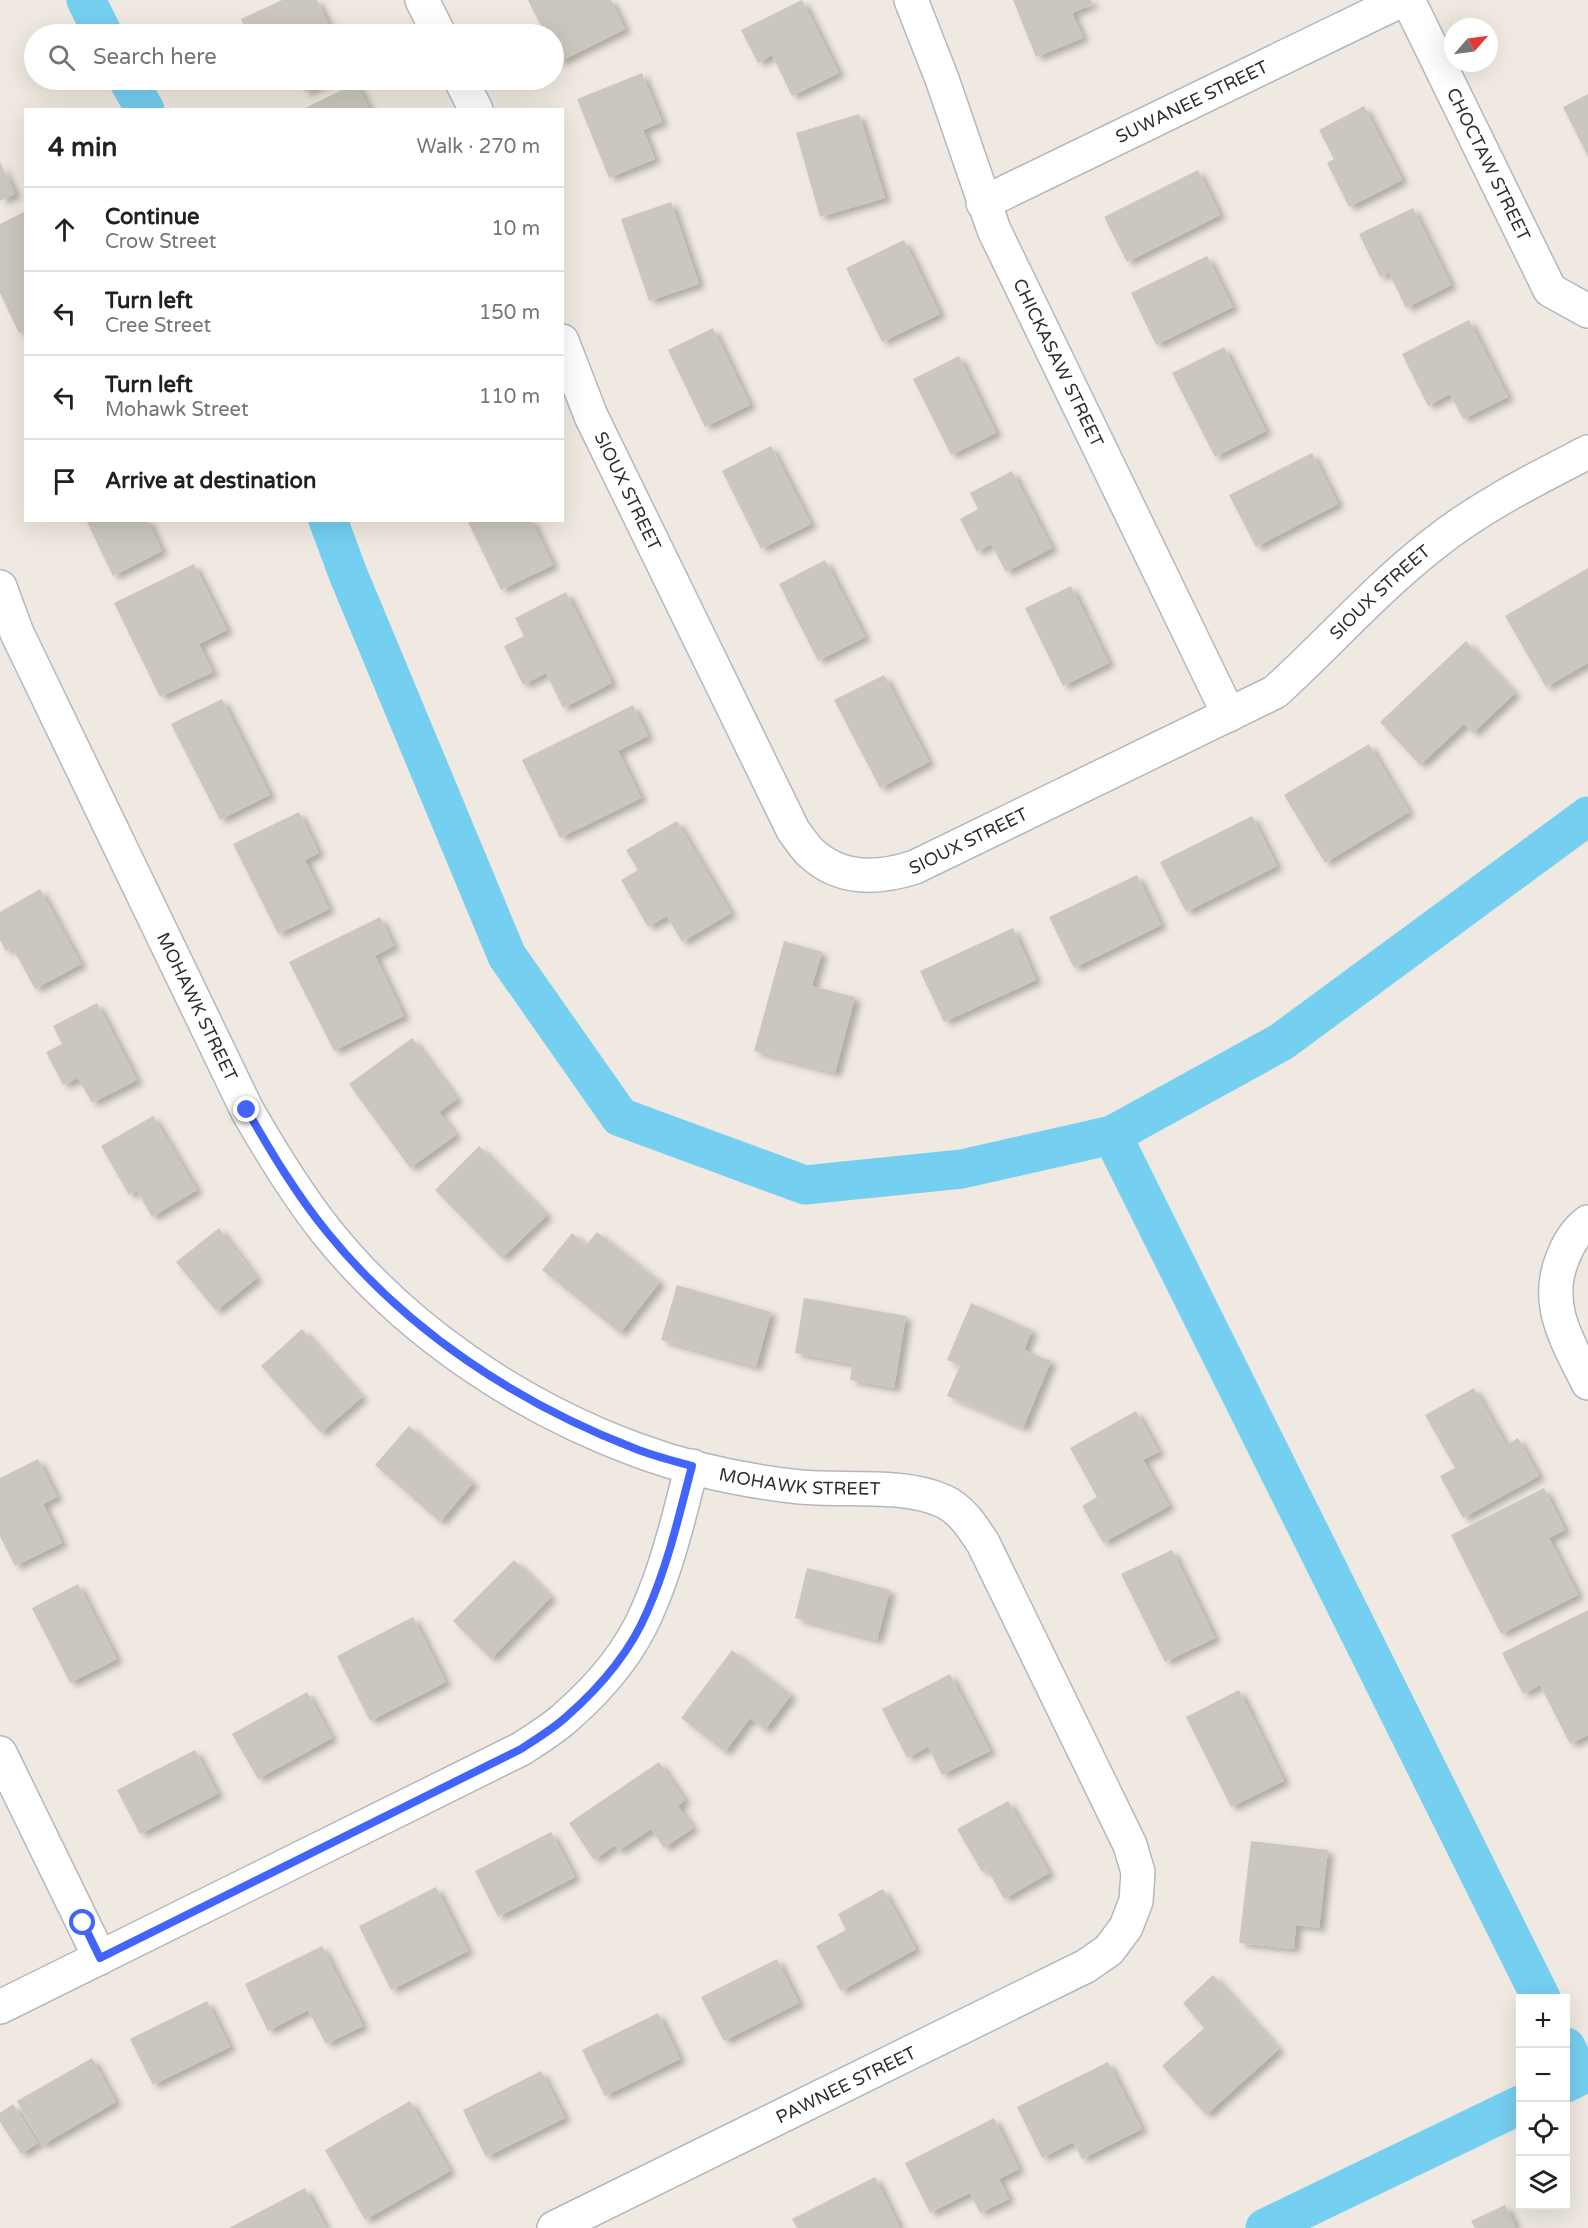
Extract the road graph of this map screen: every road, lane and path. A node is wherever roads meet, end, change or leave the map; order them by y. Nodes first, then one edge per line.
1 (422, 0) edge
2 (910, 0) edge
3 (1402, 0) edge
4 (1408, 0) edge
5 (434, 24) edge
6 (466, 90) edge
7 (475, 108) edge
8 (983, 203) junction
9 (1588, 311) edge
10 (564, 346) edge
11 (1588, 452) edge
12 (0, 587) edge
13 (9, 637) edge
14 (1228, 715) junction
15 (1588, 1222) edge
16 (1588, 1383) edge
17 (692, 1466) junction
18 (0, 1753) edge
19 (1126, 1928) joint
20 (100, 1958) junction
21 (0, 2007) edge
22 (554, 2228) edge

1 - 5 street
2 - 8 street, CHICKASAW STREET
3 - 8 street, SUWANEE STREET
4 - 9 street, CHOCTAW STREET
6 - 7 street
8 - 14 street, CHICKASAW STREET
10 - 14 street, SIOUX STREET
11 - 14 street, SIOUX STREET
12 - 13 street, MOHAWK STREET
13 - 17 street, MOHAWK STREET
15 - 16 street
17 - 19 street, MOHAWK STREET
17 - 20 street
18 - 20 street
19 - 22 street, PAWNEE STREET
20 - 21 street

